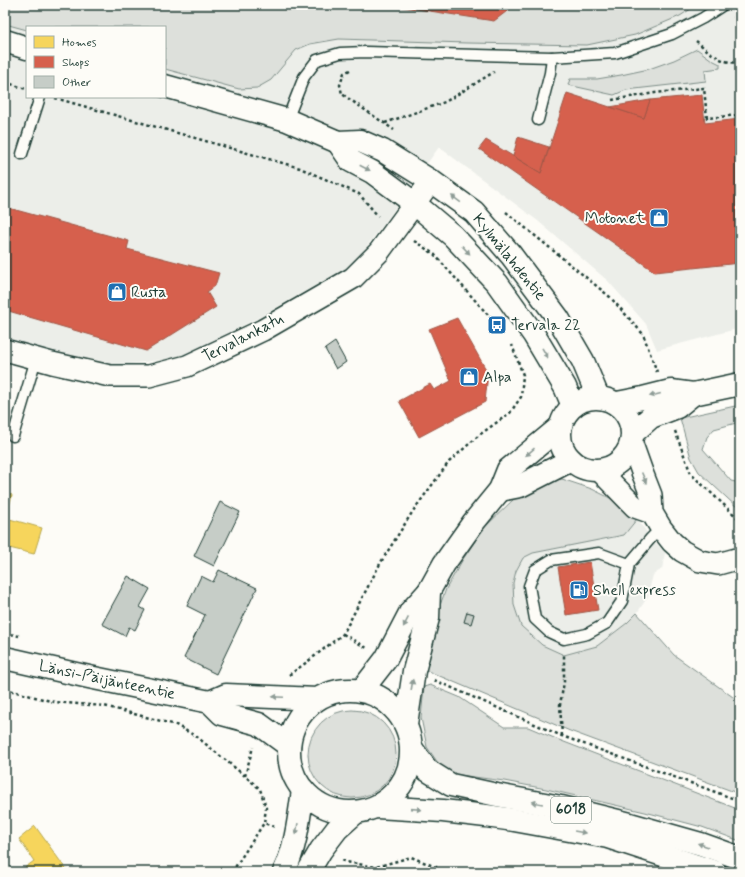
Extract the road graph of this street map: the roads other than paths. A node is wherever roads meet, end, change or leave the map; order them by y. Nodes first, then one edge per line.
1 (723, 5) edge
2 (5, 42) edge
3 (26, 48) edge
4 (552, 57) junction
5 (166, 86) edge
6 (40, 98) edge
7 (287, 120) junction
8 (538, 120) dead end
9 (338, 142) junction
10 (22, 154) dead end
11 (431, 181) junction
12 (414, 203) junction
13 (5, 350) edge
14 (36, 359) junction
15 (740, 384) edge
16 (693, 394) junction
17 (608, 400) junction
18 (573, 406) junction
19 (560, 427) junction
20 (14, 436) dead end
21 (632, 438) junction
22 (571, 460) junction
23 (599, 470) junction
24 (500, 490) junction
25 (657, 521) junction
26 (740, 558) edge
27 (629, 564) junction
28 (429, 591) junction
29 (5, 658) edge
30 (362, 690) junction
31 (317, 699) junction
32 (210, 702) junction
33 (406, 724) junction
34 (289, 746) junction
35 (412, 749) junction
36 (303, 790) junction
37 (377, 807) junction
38 (356, 812) junction
39 (740, 858) edge
40 (311, 871) edge
41 (284, 872) edge
42 (715, 872) edge

1 - 4 lane
2 - 3 main road
4 - 7 lane
4 - 8 lane
5 - 7 main road, Kylmälahdentie
6 - 10 lane
7 - 9 main road, Kylmälahdentie
9 - 11 main road, Kylmälahdentie
9 -> 12 main road, Kylmälahdentie
11 - 12 street, Tervalankatu
17 -> 11 main road, Kylmälahdentie
12 - 14 street, Tervalankatu
12 -> 18 main road, Kylmälahdentie
13 - 14 street, Tervalankatu
14 - 20 lane
15 - 16 main road
16 -> 17 main road
16 - 21 main road
17 - 18 main road
17 - 21 main road
18 - 19 main road
19 - 22 main road
19 -> 24 main road
21 - 23 main road
21 -> 25 street
22 - 23 main road
22 - 24 main road
23 - 25 street
24 - 28 main road
25 - 26 street
25 - 27 lane
27 - 27 lane
28 -> 30 main road
33 -> 28 main road
29 - 32 main road, Länsi-Päijänteentie
30 - 31 main road, 6018
30 - 33 main road, 6018
31 -> 32 main road, 6018
31 - 34 main road
32 - 34 main road, Länsi-Päijänteentie
33 - 35 main road, 6018
34 - 36 main road, 6018
35 - 37 main road
39 -> 35 main road, 6018
36 - 38 main road, 6018
36 -> 41 main road
37 - 38 main road, 6018
37 -> 42 main road, 6018
38 - 40 main road

